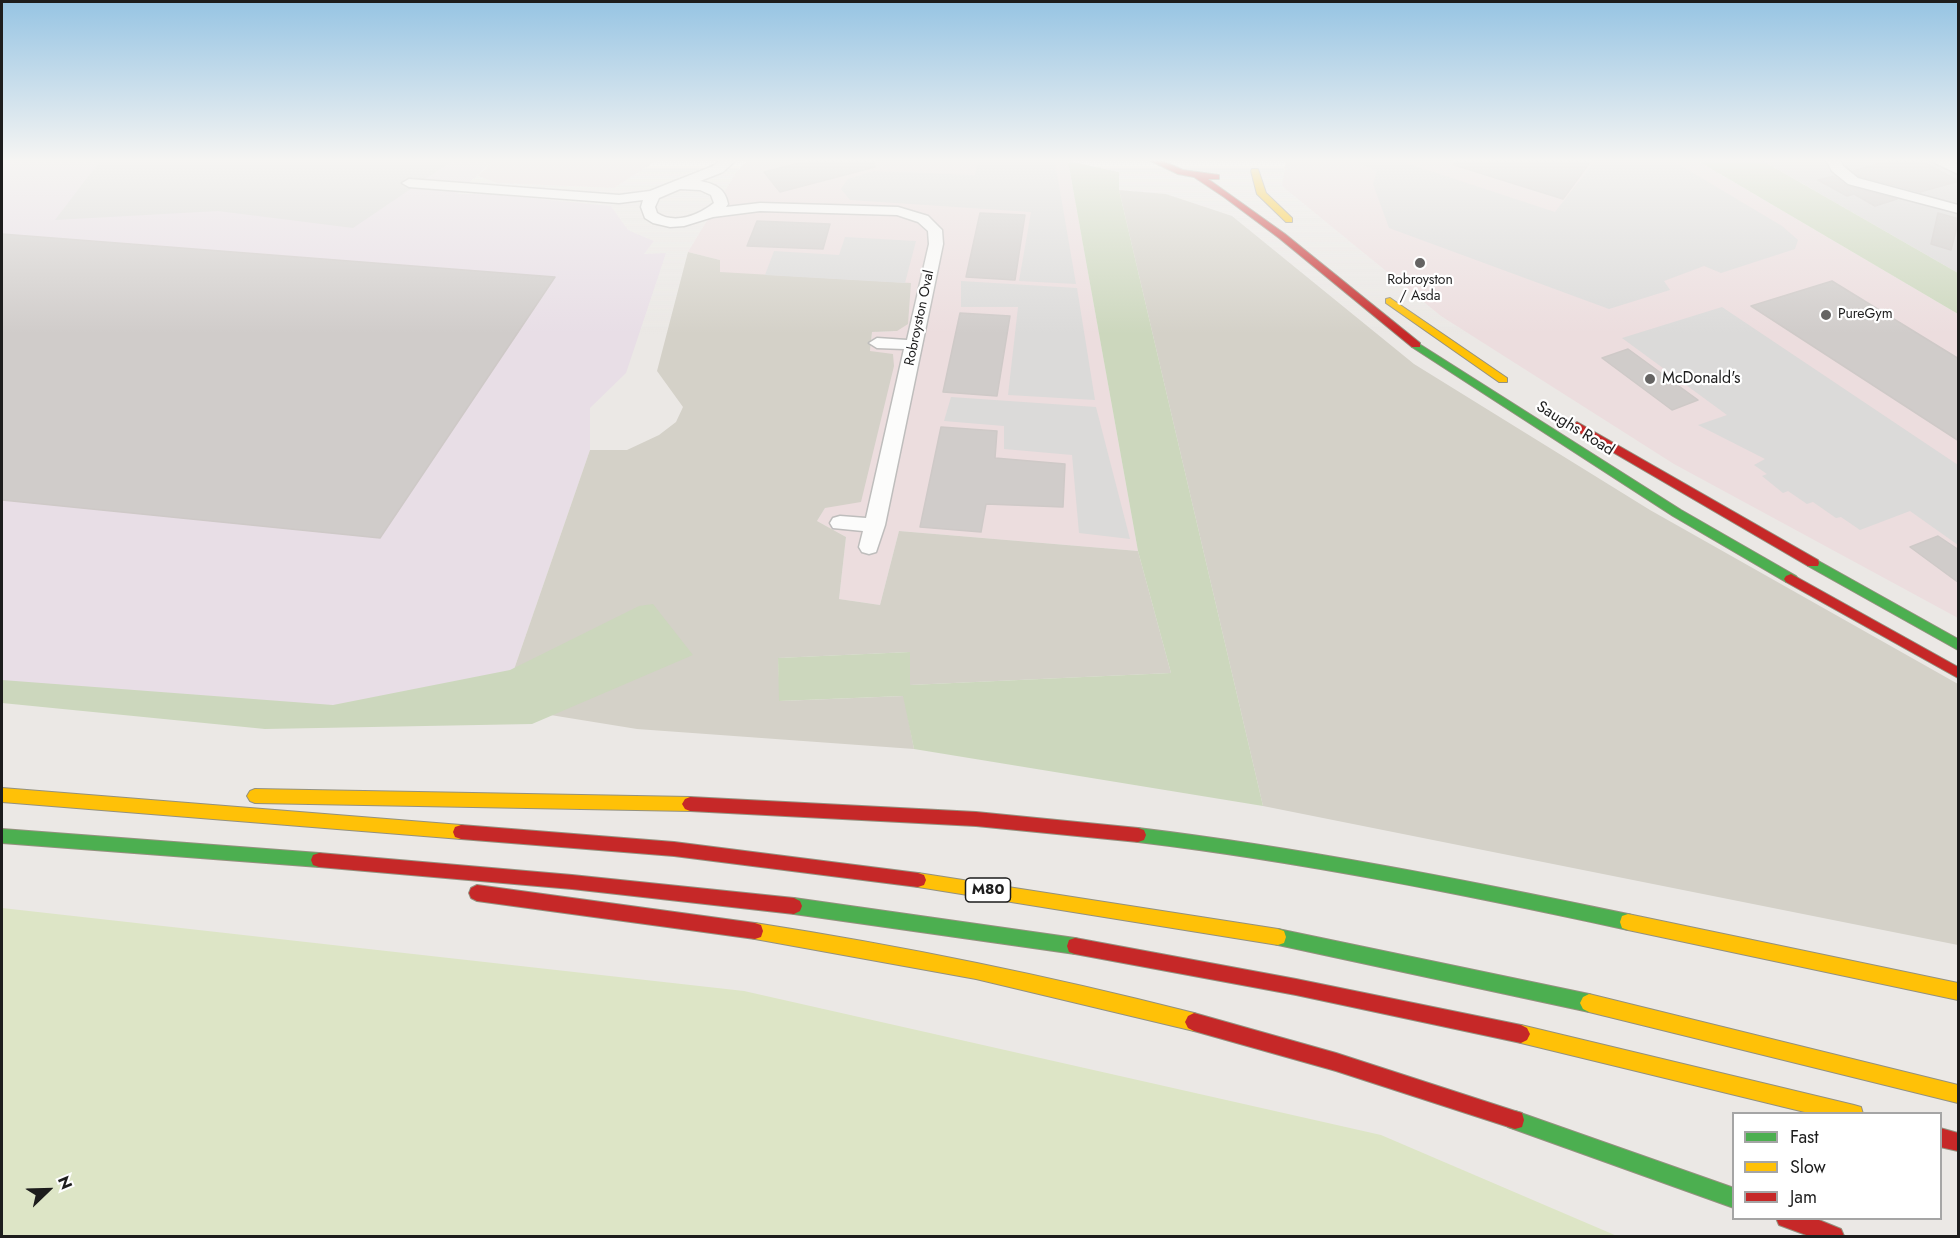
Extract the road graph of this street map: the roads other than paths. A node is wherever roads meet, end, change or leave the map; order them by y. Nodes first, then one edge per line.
1 (656, 219) edge
2 (701, 219) edge
3 (922, 219) edge
4 (1258, 219) edge
5 (1287, 219) edge
6 (1297, 227) dead end
7 (1380, 294) dead end
8 (877, 343) dead end
9 (915, 345) junction
10 (1516, 389) dead end
11 (1567, 420) dead end
12 (840, 523) dead end
13 (875, 525) junction
14 (869, 547) dead end
15 (1959, 645) edge
16 (1959, 673) edge
17 (2, 794) edge
18 (176, 795) dead end
19 (246, 795) dead end
20 (2, 836) edge
21 (123, 845) junction
22 (371, 879) dead end
23 (466, 891) dead end
24 (1959, 992) edge
25 (1959, 1094) edge
26 (1850, 1112) edge
27 (1942, 1137) edge
28 (1959, 1142) edge
29 (1732, 1197) edge
30 (1791, 1220) edge
31 (1834, 1236) edge

1 - 2 street
3 - 9 street, Robroyston Oval
4 - 16 main road, Saughs Road
5 - 6 main road
7 - 10 main road
8 - 9 street
9 - 13 street, Robroyston Oval
11 - 15 main road, Saughs Road
12 - 13 street
13 - 14 street, Robroyston Oval
17 - 18 main road
17 - 25 main road, M80
19 - 24 main road
20 - 21 main road
21 - 22 main road
21 - 26 main road
23 - 29 main road
27 - 28 main road
30 - 31 main road

